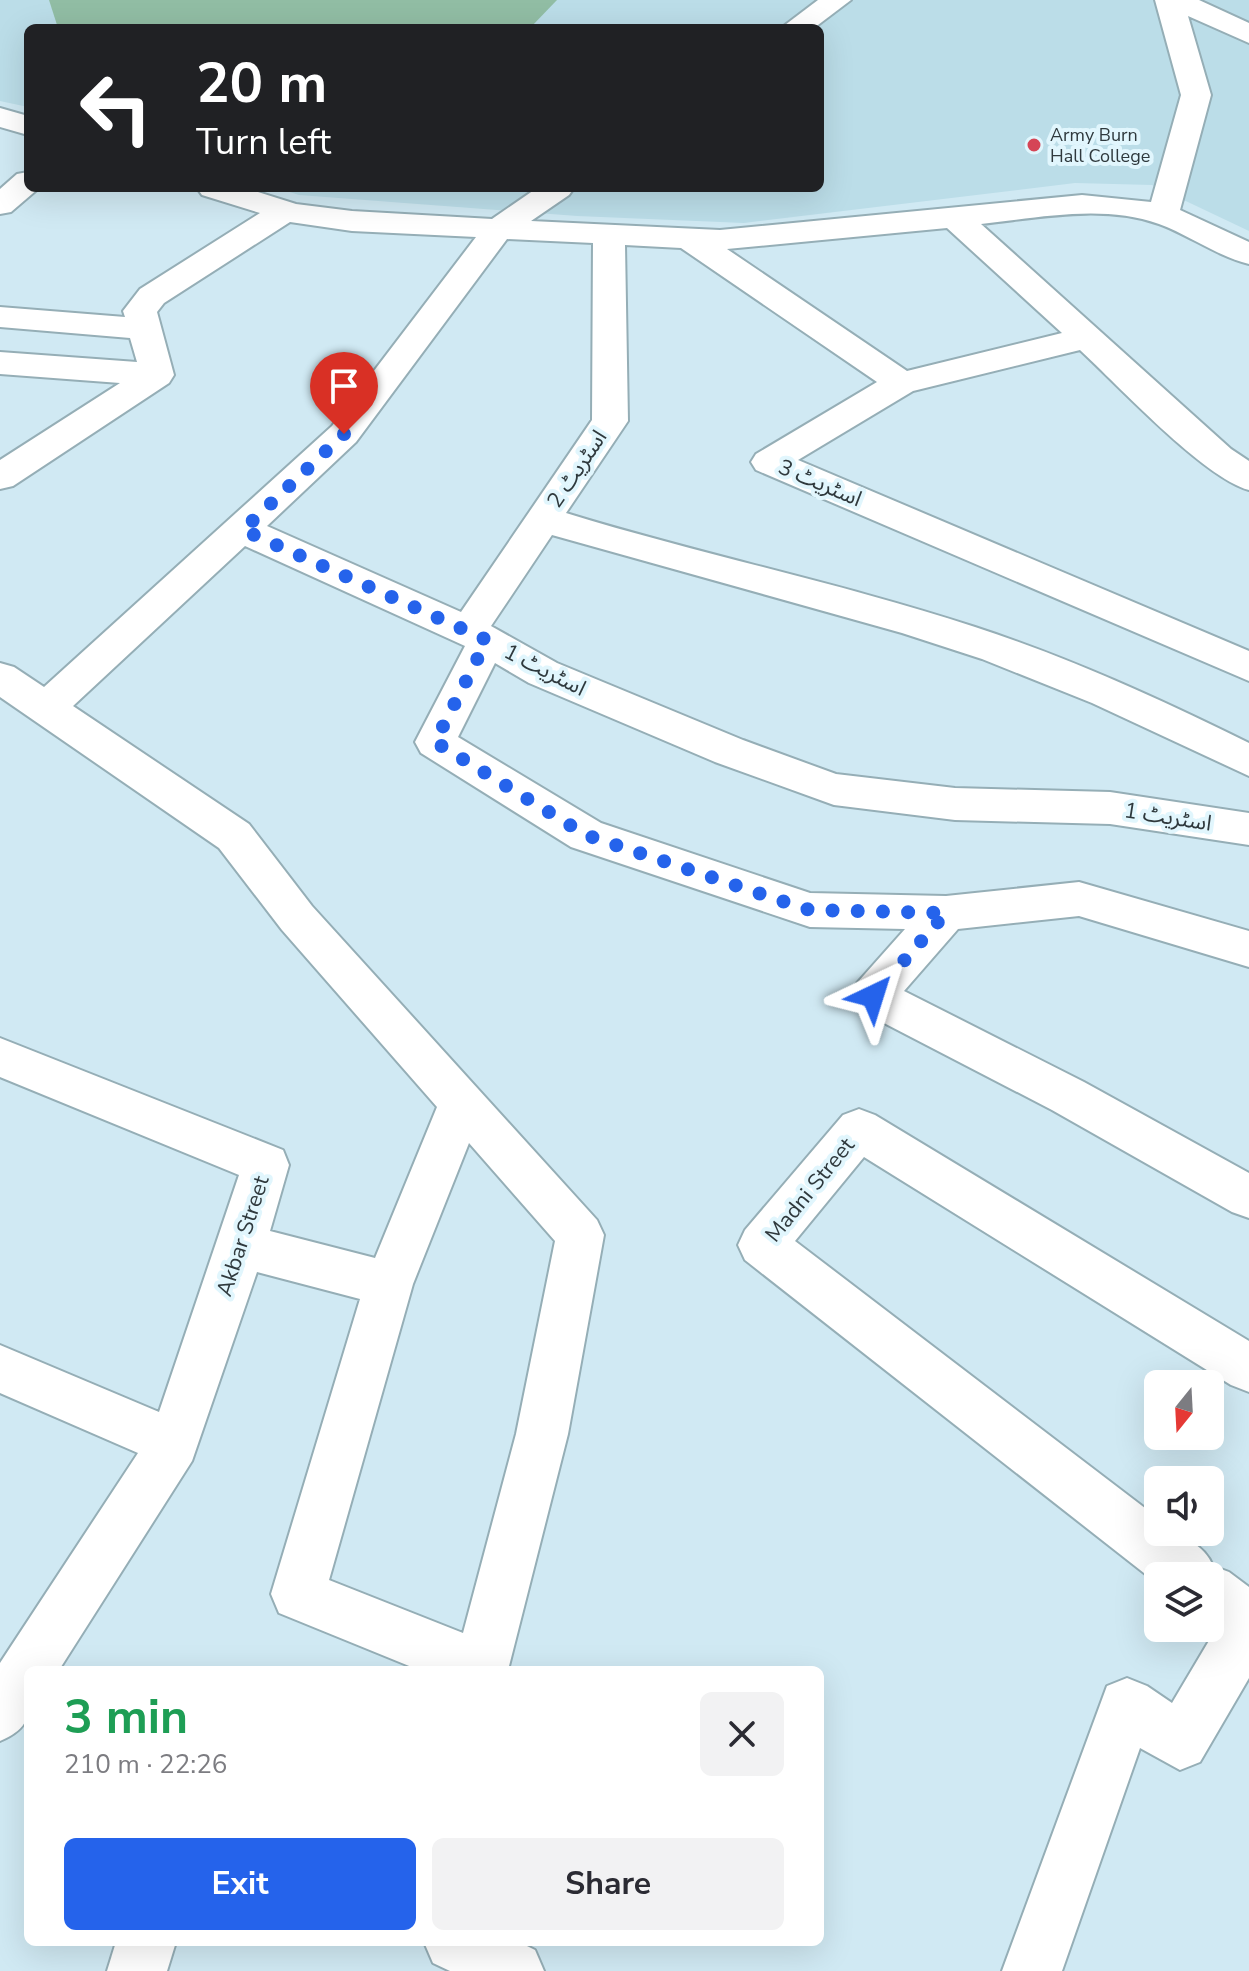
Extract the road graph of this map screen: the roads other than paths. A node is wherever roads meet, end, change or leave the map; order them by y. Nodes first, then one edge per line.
1 (837, 0) edge
2 (1169, 0) edge
3 (1176, 0) edge
4 (801, 24) edge
5 (1249, 34) edge
6 (0, 117) edge
7 (24, 125) edge
8 (24, 184) edge
9 (226, 192) edge
10 (552, 192) edge
11 (0, 205) edge
12 (285, 211) junction
13 (1164, 212) junction
14 (955, 218) junction
15 (499, 228) junction
16 (609, 236) junction
17 (687, 237) junction
18 (1249, 254) edge
19 (0, 317) edge
20 (144, 329) junction
21 (1087, 338) junction
22 (0, 363) edge
23 (157, 375) junction
24 (902, 383) junction
25 (0, 477) edge
26 (1249, 478) edge
27 (543, 519) junction
28 (243, 530) junction
29 (478, 636) junction
30 (1249, 667) edge
31 (0, 677) edge
32 (46, 708) junction
33 (1249, 761) edge
34 (1249, 829) edge
35 (946, 913) junction
36 (1249, 949) edge
37 (0, 1057) edge
38 (461, 1104) junction
39 (1249, 1197) edge
40 (242, 1246) junction
41 (389, 1284) junction
42 (1243, 1352) edge
43 (0, 1369) edge
44 (174, 1443) junction
45 (1173, 1562) edge
46 (1224, 1603) edge
47 (1249, 1624) edge
48 (31, 1666) edge
49 (473, 1666) edge
50 (481, 1666) edge
51 (24, 1677) edge
52 (0, 1715) edge
53 (24, 1730) edge
54 (145, 1946) edge
55 (462, 1946) edge
56 (137, 1971) edge
57 (514, 1971) edge
58 (1032, 1971) edge

1 - 4 street
2 - 13 street
3 - 5 street
6 - 7 street
8 - 11 street
9 - 12 street
10 - 15 street
12 - 15 street
12 - 20 street
13 - 14 street
13 - 18 street
14 - 17 street
14 - 21 street
15 - 16 street
15 - 28 street
16 - 17 street
16 - 27 street, اسٹریٹ 2
17 - 24 street
19 - 20 street
20 - 23 street
21 - 24 street
21 - 26 street
22 - 23 street
23 - 25 street
24 - 30 street, اسٹریٹ 3
27 - 29 street, اسٹریٹ 2
27 - 33 street
28 - 29 street, اسٹریٹ 1
28 - 32 street
29 - 34 street, اسٹریٹ 1
29 - 35 street, اسٹریٹ 2
31 - 32 street
32 - 38 street
35 - 36 street
35 - 39 street
37 - 40 street, Akbar Street
38 - 41 street
38 - 50 street
40 - 41 street
40 - 44 street, Akbar Street
41 - 49 street
42 - 45 street, Madni Street
43 - 44 street
44 - 48 street, Akbar Street
46 - 47 street
47 - 58 street
51 - 52 street, Akbar Street
52 - 53 street, Akbar Street
54 - 56 street
55 - 57 street

